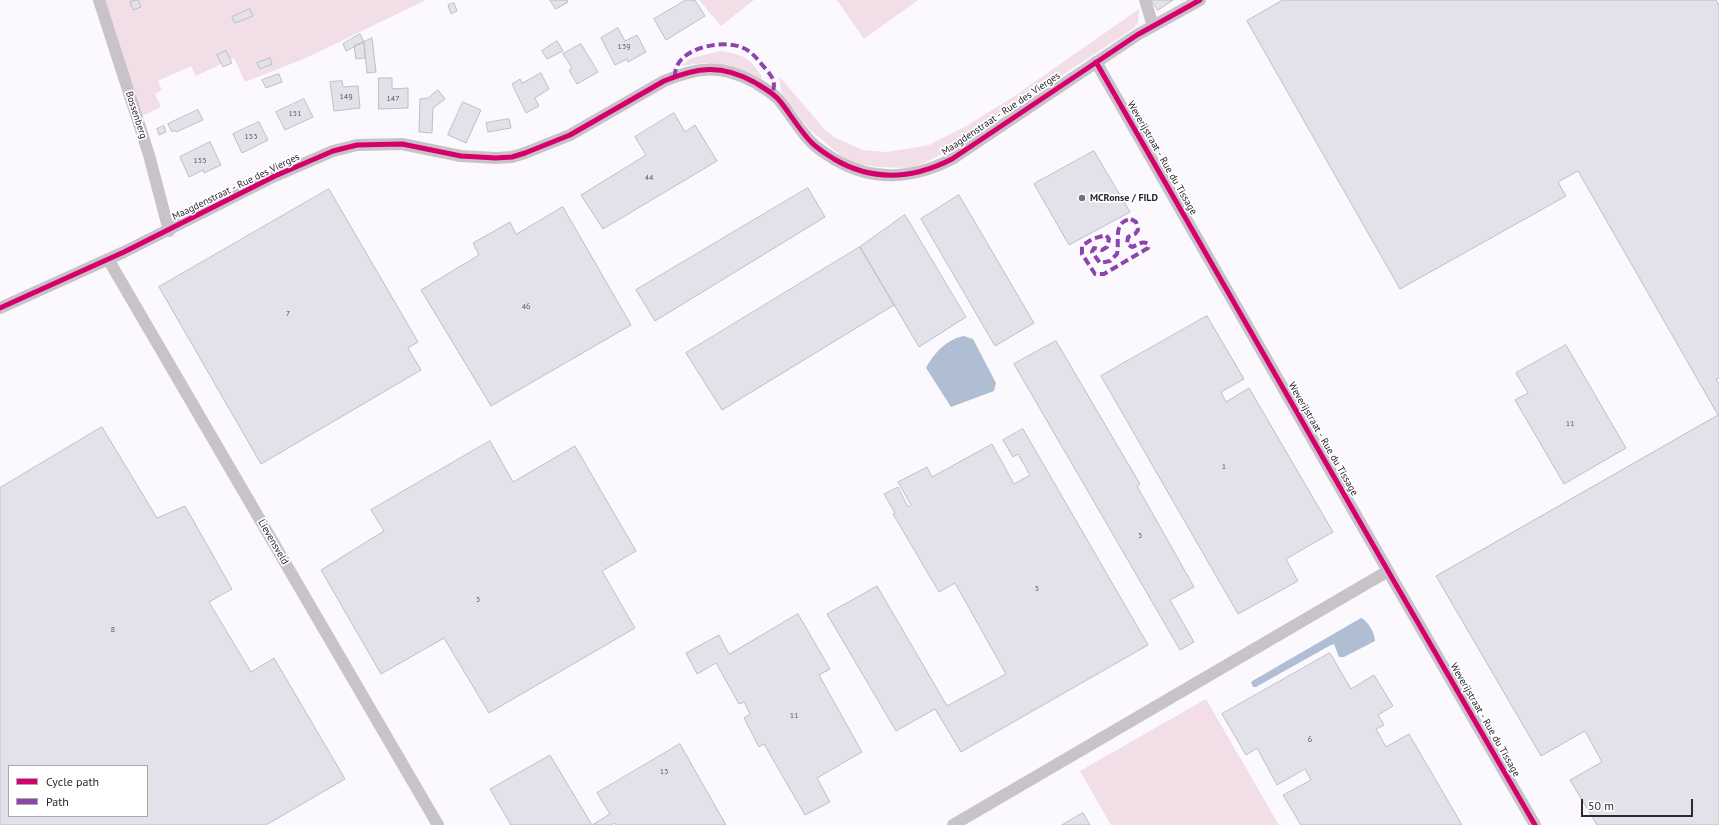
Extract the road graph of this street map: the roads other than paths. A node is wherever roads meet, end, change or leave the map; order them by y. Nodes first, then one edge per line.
1 (100, 0) edge
2 (1145, 0) edge
3 (1200, 0) edge
4 (1153, 26) junction
5 (1096, 62) junction
6 (169, 231) junction
7 (108, 259) junction
8 (0, 308) edge
9 (1388, 571) junction
10 (438, 825) edge
11 (953, 825) edge
12 (1535, 825) edge

1 - 6 street, Bossenberg
2 - 4 street
3 - 4 street, Maagdenstraat - Rue des Vierges
4 - 5 street, Maagdenstraat - Rue des Vierges
5 - 6 street, Maagdenstraat - Rue des Vierges
5 - 9 street, Weverijstraat - Rue du Tissage
6 - 7 street, Maagdenstraat - Rue des Vierges
7 - 8 street, Maagdenstraat - Rue des Vierges
7 - 10 street, Lievensveld
9 - 11 street
9 - 12 street, Weverijstraat - Rue du Tissage

